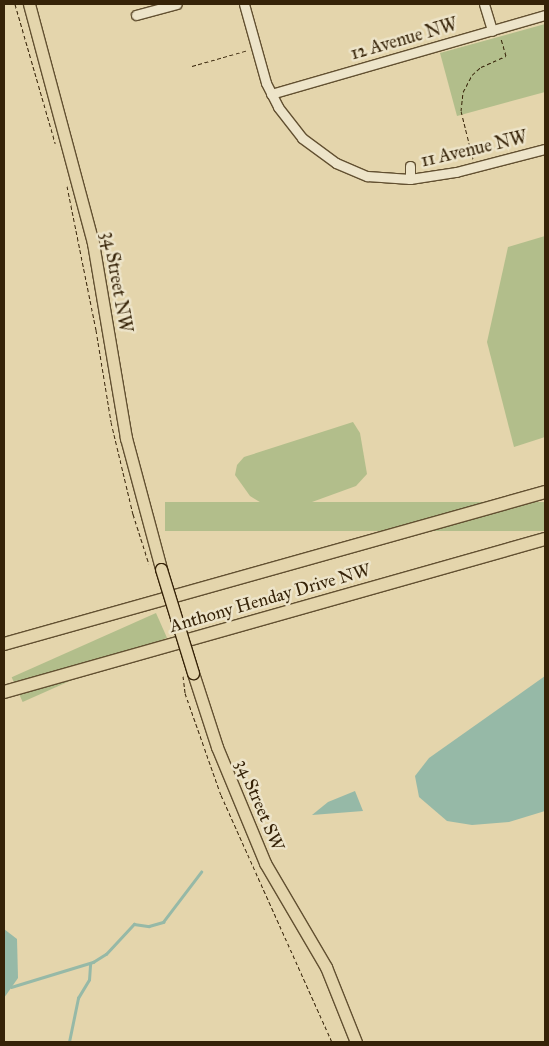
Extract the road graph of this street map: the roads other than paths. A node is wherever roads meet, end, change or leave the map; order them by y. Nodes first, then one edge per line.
1 (29, 4) edge
2 (177, 4) edge
3 (244, 4) edge
4 (484, 4) edge
5 (136, 15) dead end
6 (545, 16) edge
7 (496, 33) junction
8 (271, 94) junction
9 (545, 149) edge
10 (410, 166) dead end
11 (410, 179) junction
12 (545, 492) edge
13 (545, 539) edge
14 (157, 570) joint
15 (4, 644) edge
16 (4, 692) edge
17 (356, 1042) edge

1 - 14 main road, 34 Street NW
2 - 5 street
3 - 8 street, 11 Avenue NW
4 - 7 street
6 - 7 street, 12 Avenue NW
7 - 8 street, 12 Avenue NW
8 - 11 street, 11 Avenue NW
9 - 11 street, 11 Avenue NW
10 - 11 street, 11 Avenue NW
12 - 15 highway, Anthony Henday Drive NW
13 - 16 highway, Anthony Henday Drive NW
14 - 17 main road, 34 Street SW, bridge

